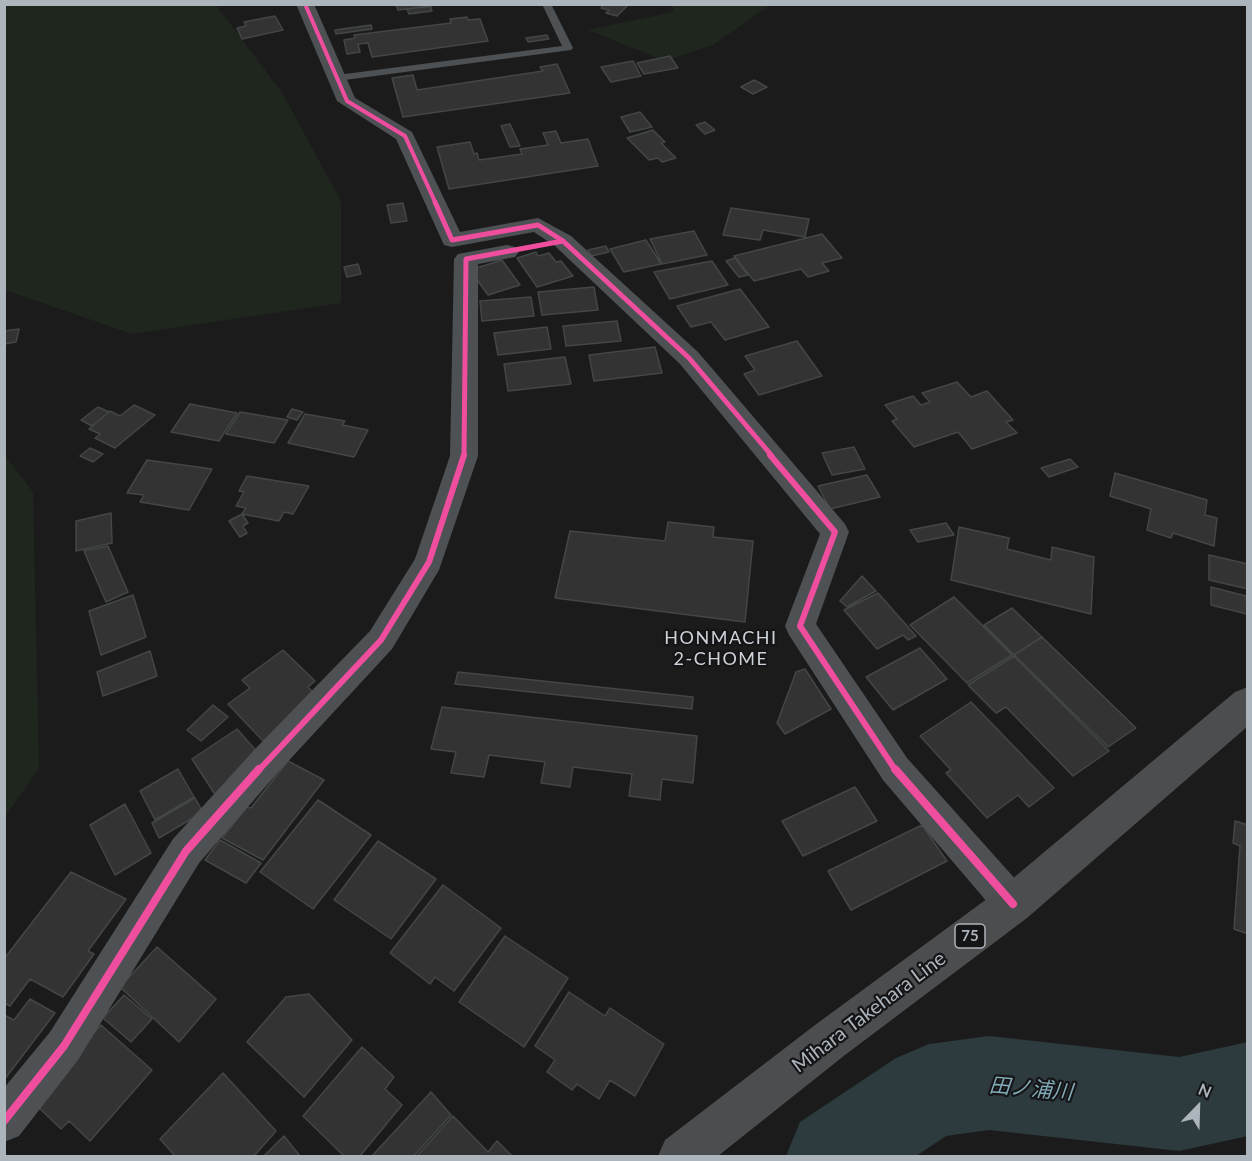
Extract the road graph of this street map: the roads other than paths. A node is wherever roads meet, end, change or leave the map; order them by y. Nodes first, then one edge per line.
1 (305, 4) edge
2 (546, 4) edge
3 (337, 78) junction
4 (563, 241) junction
5 (1248, 703) edge
6 (1013, 904) junction
7 (4, 1121) edge
8 (681, 1156) edge

1 - 3 street
2 - 3 lane
3 - 4 street
4 - 6 street
4 - 7 street
5 - 6 main road, Mihara Takehara Line / 75
6 - 8 main road, Mihara Takehara Line / 75

